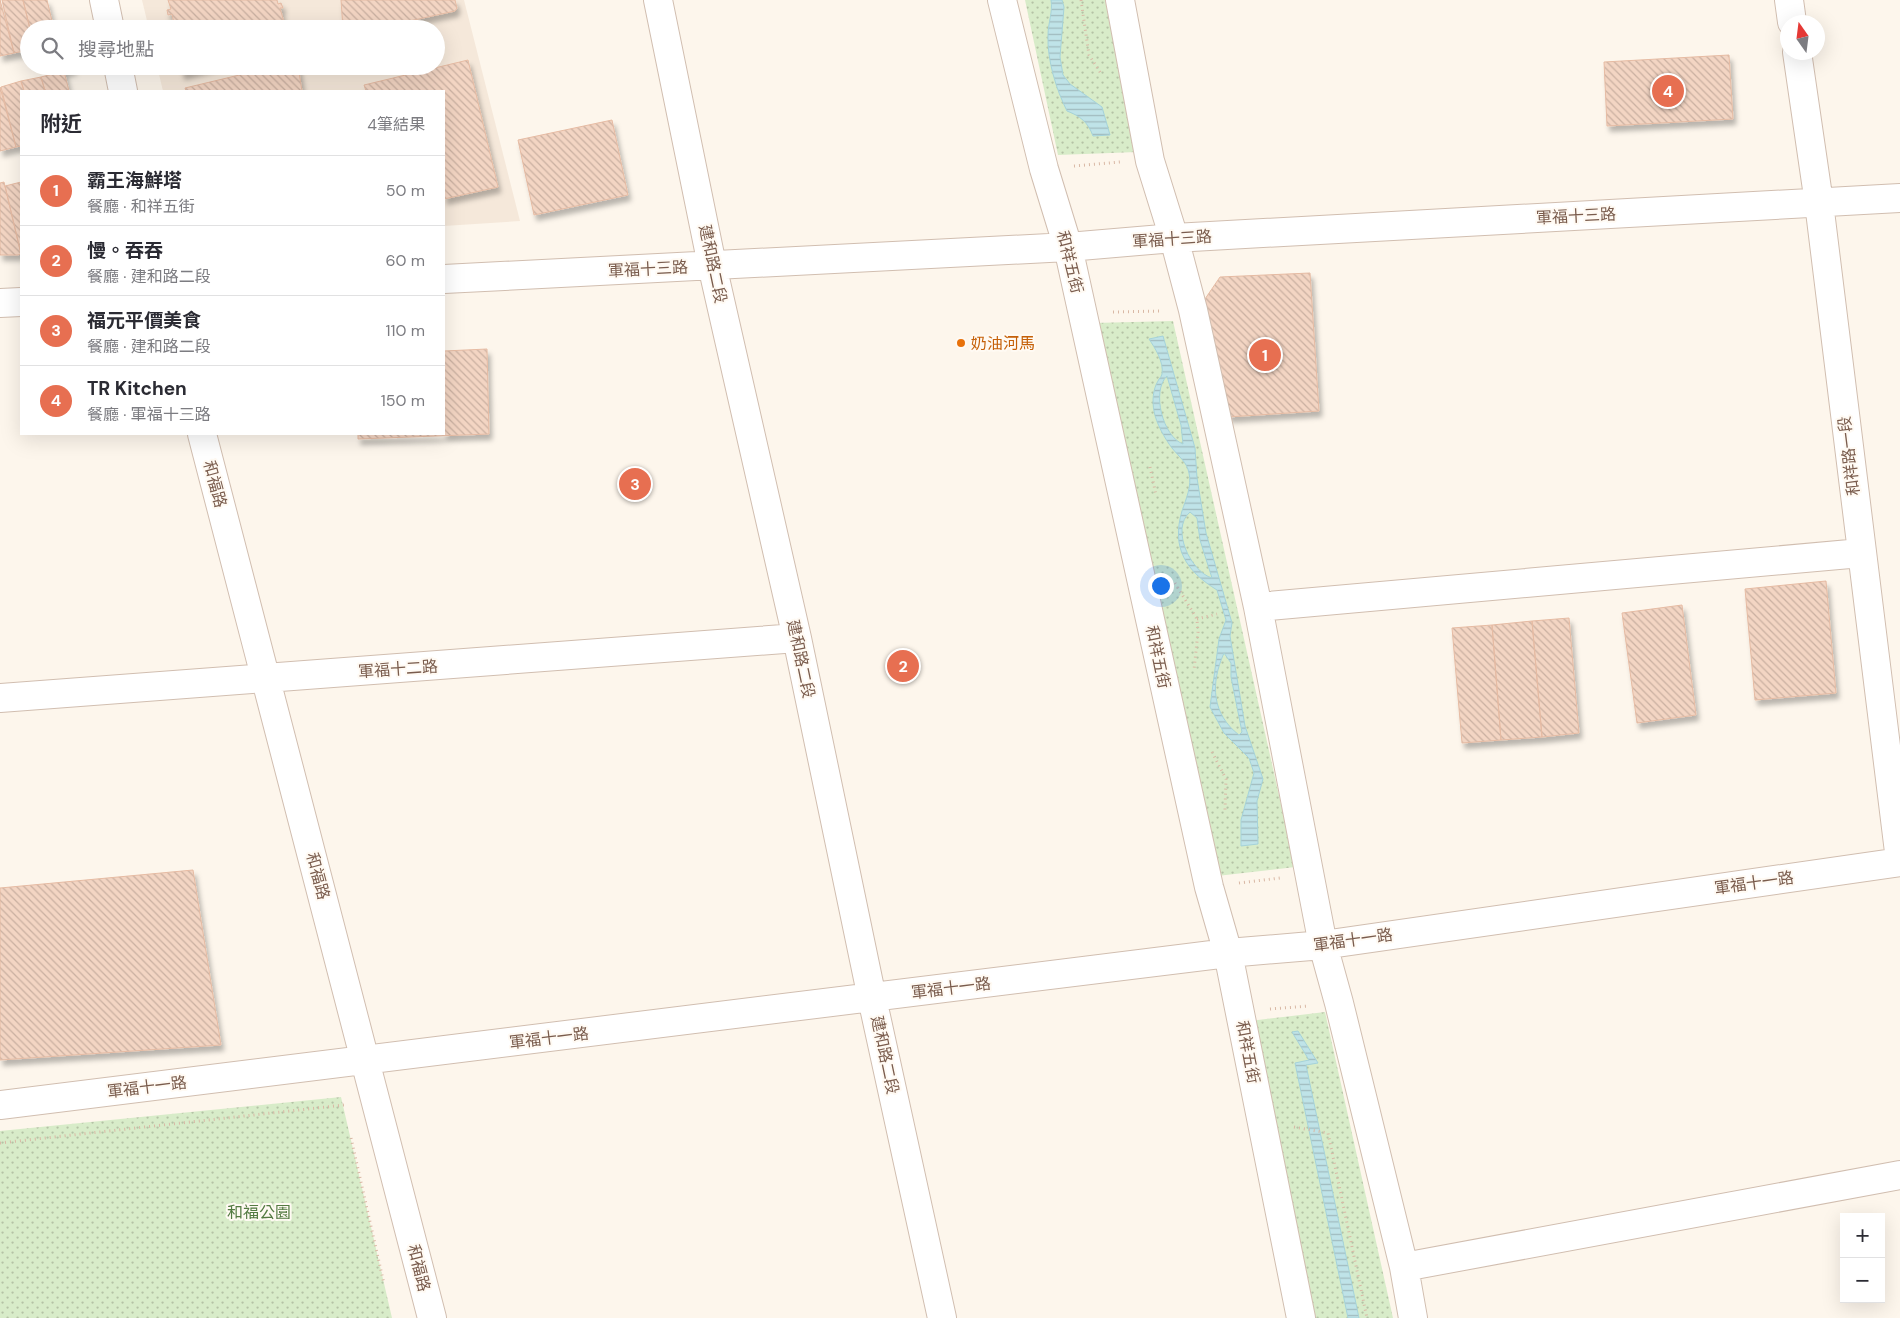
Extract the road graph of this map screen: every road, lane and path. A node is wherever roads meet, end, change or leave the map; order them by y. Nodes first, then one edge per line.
1 (104, 0) edge
2 (658, 0) edge
3 (1002, 0) edge
4 (1120, 0) edge
5 (1789, 0) edge
6 (1791, 15) edge
7 (108, 20) edge
8 (1798, 60) edge
9 (120, 75) edge
10 (123, 90) edge
11 (1150, 161) junction
12 (1044, 169) junction
13 (1900, 198) edge
14 (1819, 204) junction
15 (1174, 238) junction
16 (1068, 247) junction
17 (712, 266) junction
18 (445, 279) edge
19 (20, 302) edge
20 (0, 303) edge
21 (1194, 310) junction
22 (1083, 315) junction
23 (202, 435) edge
24 (1860, 553) junction
25 (1258, 607) junction
26 (1217, 614) dead end
27 (1197, 619) dead end
28 (797, 638) junction
29 (266, 679) junction
30 (0, 698) edge
31 (1900, 861) edge
32 (1310, 874) junction
33 (1209, 887) junction
34 (1322, 944) junction
35 (1228, 953) junction
36 (872, 998) junction
37 (1339, 1003) junction
38 (1241, 1017) junction
39 (366, 1061) junction
40 (0, 1105) edge
41 (346, 1113) dead end
42 (1291, 1127) dead end
43 (350, 1132) dead end
44 (0, 1143) edge
45 (1900, 1175) edge
46 (1404, 1267) junction
47 (384, 1284) dead end
48 (432, 1318) edge
49 (942, 1318) edge
50 (1301, 1318) edge
51 (1367, 1318) edge
52 (1413, 1318) edge

1 - 7 street
2 - 17 street, 建和路二段
3 - 12 street, 和祥五街
4 - 11 street
5 - 6 street
8 - 14 street, 和祥路一段
9 - 10 street
11 - 12 path
11 - 15 street
12 - 16 street, 和祥五街
13 - 14 street, 軍福十三路
14 - 15 street, 軍福十三路
14 - 24 street, 和祥路一段
15 - 16 street, 軍福十三路
15 - 21 street
16 - 17 street, 軍福十三路
16 - 22 street, 和祥五街
17 - 18 street, 軍福十三路
17 - 28 street, 建和路二段
19 - 20 street
21 - 22 path
21 - 25 street
22 - 33 street, 和祥五街
23 - 29 street, 和福路
24 - 25 street
24 - 31 street, 和祥路一段
25 - 32 street
26 - 27 path
28 - 29 street, 軍福十二路
28 - 36 street, 建和路二段
29 - 30 street, 軍福十二路
29 - 39 street, 和福路
31 - 34 street, 軍福十一路
32 - 33 path
32 - 34 street
33 - 35 street, 和祥五街
34 - 35 street, 軍福十一路
34 - 37 street
35 - 36 street, 軍福十一路
35 - 38 street, 和祥五街
36 - 39 street, 軍福十一路
36 - 49 street, 建和路二段
37 - 38 path
37 - 46 street
38 - 50 street, 和祥五街
39 - 40 street, 軍福十一路
39 - 48 street, 和福路
41 - 44 path
42 - 51 path
43 - 47 path
45 - 46 street
46 - 52 street

